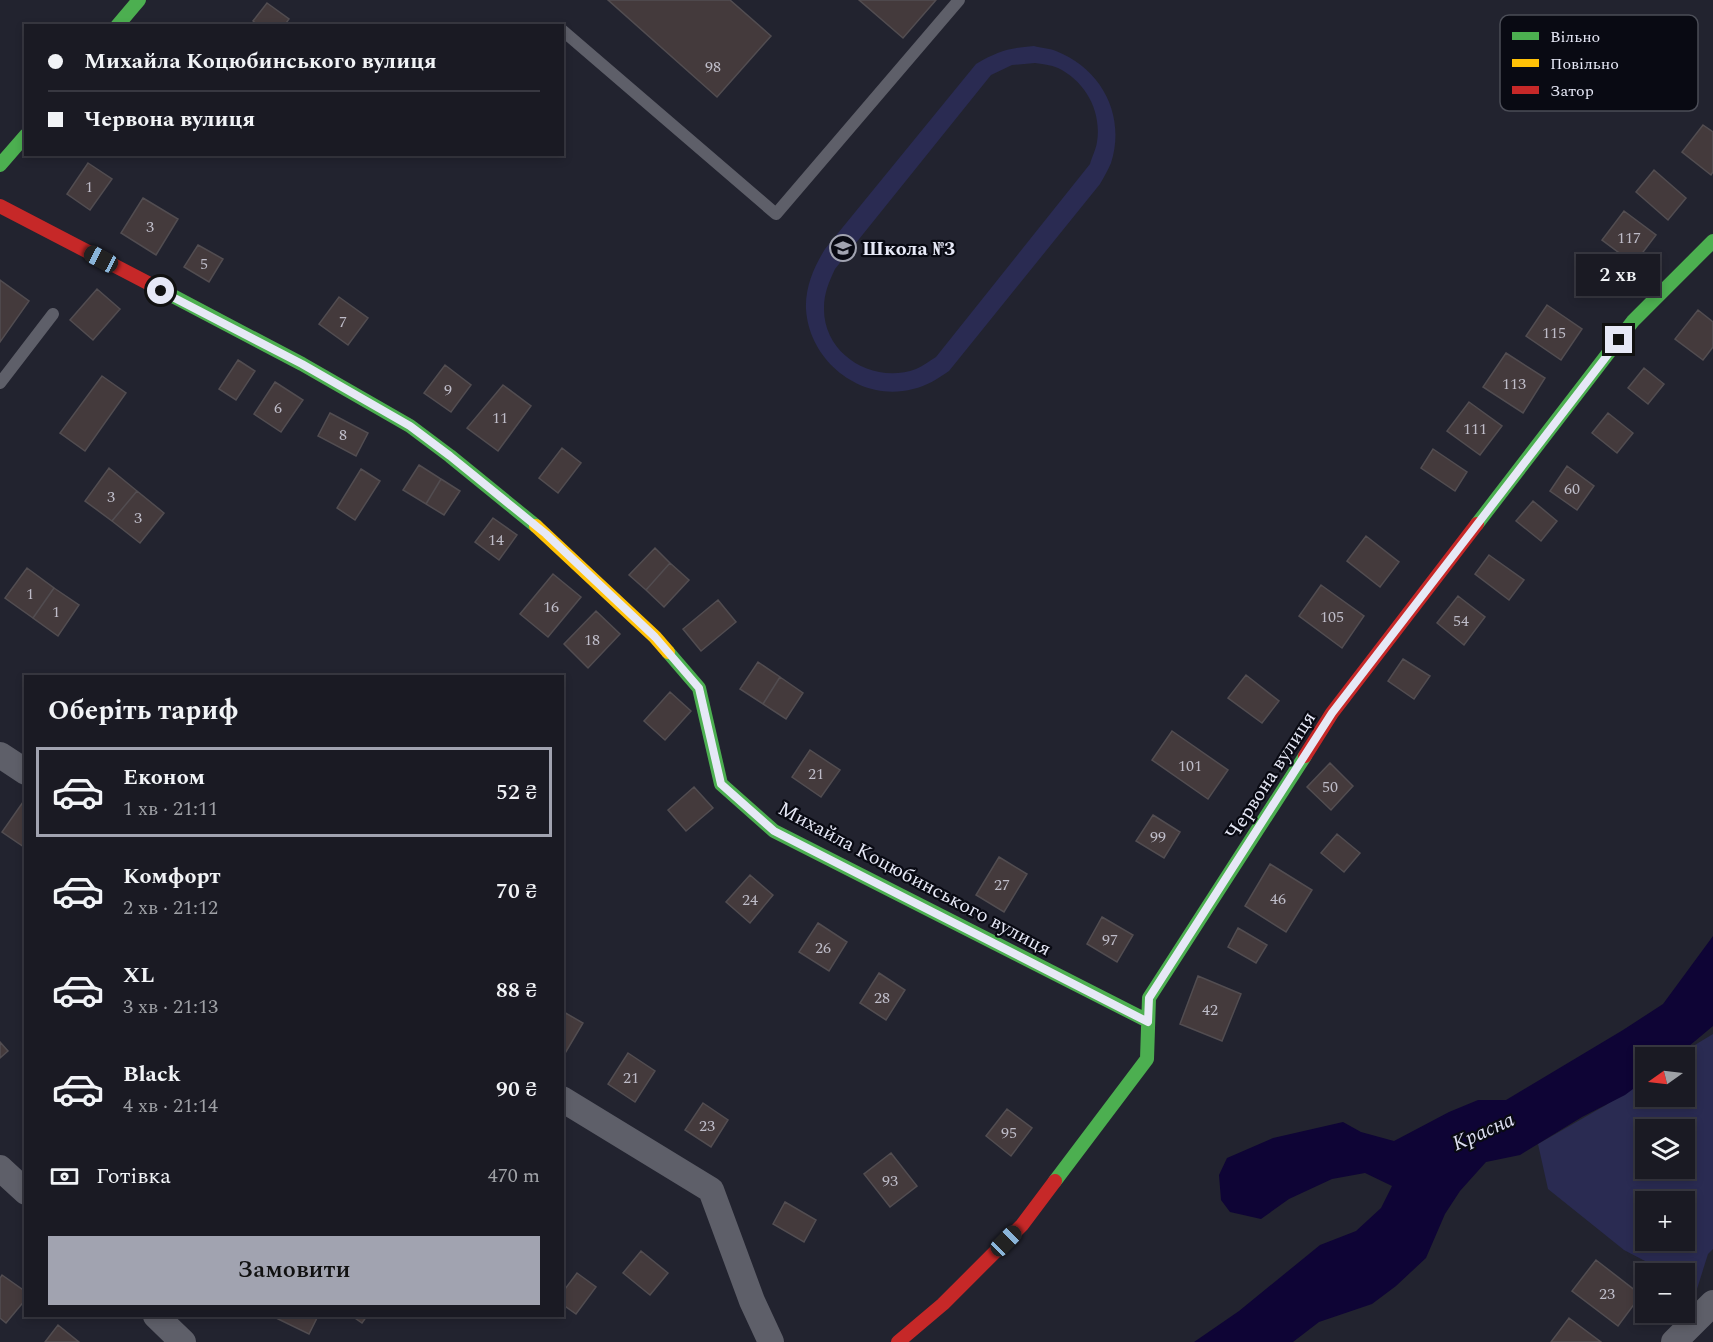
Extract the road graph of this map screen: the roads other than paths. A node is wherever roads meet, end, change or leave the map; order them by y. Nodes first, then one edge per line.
1 (138, 0) edge
2 (959, 0) edge
3 (119, 24) edge
4 (564, 32) edge
5 (24, 137) edge
6 (0, 165) edge
7 (0, 206) edge
8 (1713, 241) edge
9 (53, 314) dead end
10 (0, 383) edge
11 (0, 754) edge
12 (24, 771) edge
13 (1148, 1022) junction
14 (564, 1100) edge
15 (0, 1168) edge
16 (24, 1190) edge
17 (1713, 1303) edge
18 (157, 1317) edge
19 (183, 1342) edge
20 (771, 1342) edge
21 (898, 1342) edge
22 (1674, 1342) edge

1 - 3 street
2 - 4 lane
5 - 6 street
7 - 13 street, Михайла Коцюбинського вулиця
8 - 13 street, Червона вулиця
9 - 10 lane
11 - 12 street
13 - 21 street, Червона вулиця
14 - 20 street
15 - 16 street
17 - 22 street
18 - 19 street

